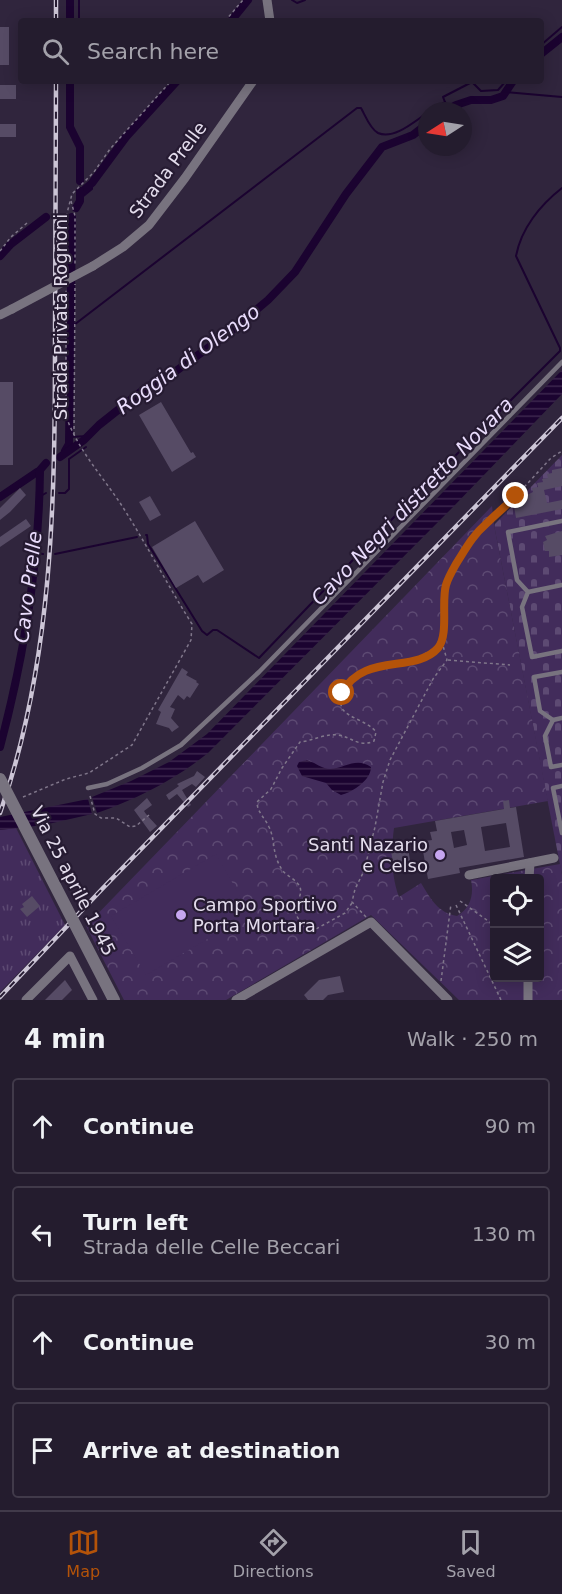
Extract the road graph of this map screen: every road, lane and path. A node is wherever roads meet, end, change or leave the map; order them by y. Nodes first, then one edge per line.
1 (243, 0) edge
2 (267, 0) edge
3 (228, 18) edge
4 (270, 18) edge
5 (168, 84) edge
6 (251, 84) edge
7 (70, 199) junction
8 (27, 223) dead end
9 (0, 251) edge
10 (75, 263) dead end
11 (75, 274) dead end
12 (66, 276) dead end
13 (66, 287) dead end
14 (0, 315) edge
15 (562, 362) edge
16 (74, 436) junction
17 (562, 451) edge
18 (562, 521) edge
19 (562, 585) edge
20 (528, 592) junction
21 (442, 642) junction
22 (562, 651) edge
23 (447, 660) junction
24 (510, 665) dead end
25 (562, 672) edge
26 (562, 718) edge
27 (553, 720) junction
28 (562, 765) edge
29 (0, 779) edge
30 (562, 786) edge
31 (88, 788) dead end
32 (22, 797) dead end
33 (90, 798) dead end
34 (149, 815) dead end
35 (562, 833) edge
36 (554, 858) dead end
37 (530, 863) junction
38 (529, 874) edge
39 (469, 875) dead end
40 (460, 901) dead end
41 (352, 902) junction
42 (451, 904) dead end
43 (456, 905) dead end
44 (371, 922) junction
45 (490, 922) edge
46 (528, 982) edge
47 (439, 992) junction
48 (26, 1000) edge
49 (93, 1000) edge
50 (114, 1000) edge
51 (236, 1000) edge
52 (448, 1000) edge
53 (501, 1000) edge
54 (528, 1000) edge

1 - 3 path
2 - 4 street
5 - 7 path, Strada Privata Rognoni
6 - 14 street, Strada Prelle, bridge
7 - 10 path, Strada Privata Rognoni
7 - 12 path, Strada Privata Rognoni
8 - 9 path
11 - 16 path, Strada Privata Rognoni
13 - 16 path, Strada Privata Rognoni
15 - 31 lane
16 - 32 path, Strada Privata Rognoni
17 - 21 path
18 - 20 lane
19 - 20 lane
20 - 22 lane
21 - 23 path
21 - 41 path
23 - 24 path
23 - 41 path
25 - 27 lane
26 - 27 lane
27 - 28 lane
29 - 50 street, Via 25 aprile 1945, bridge
30 - 35 lane
33 - 34 path
36 - 37 street
37 - 38 street
37 - 39 street
40 - 45 path
41 - 44 path
42 - 47 path
43 - 53 path
44 - 47 street
44 - 51 street
46 - 54 street
47 - 52 street
48 - 49 street

